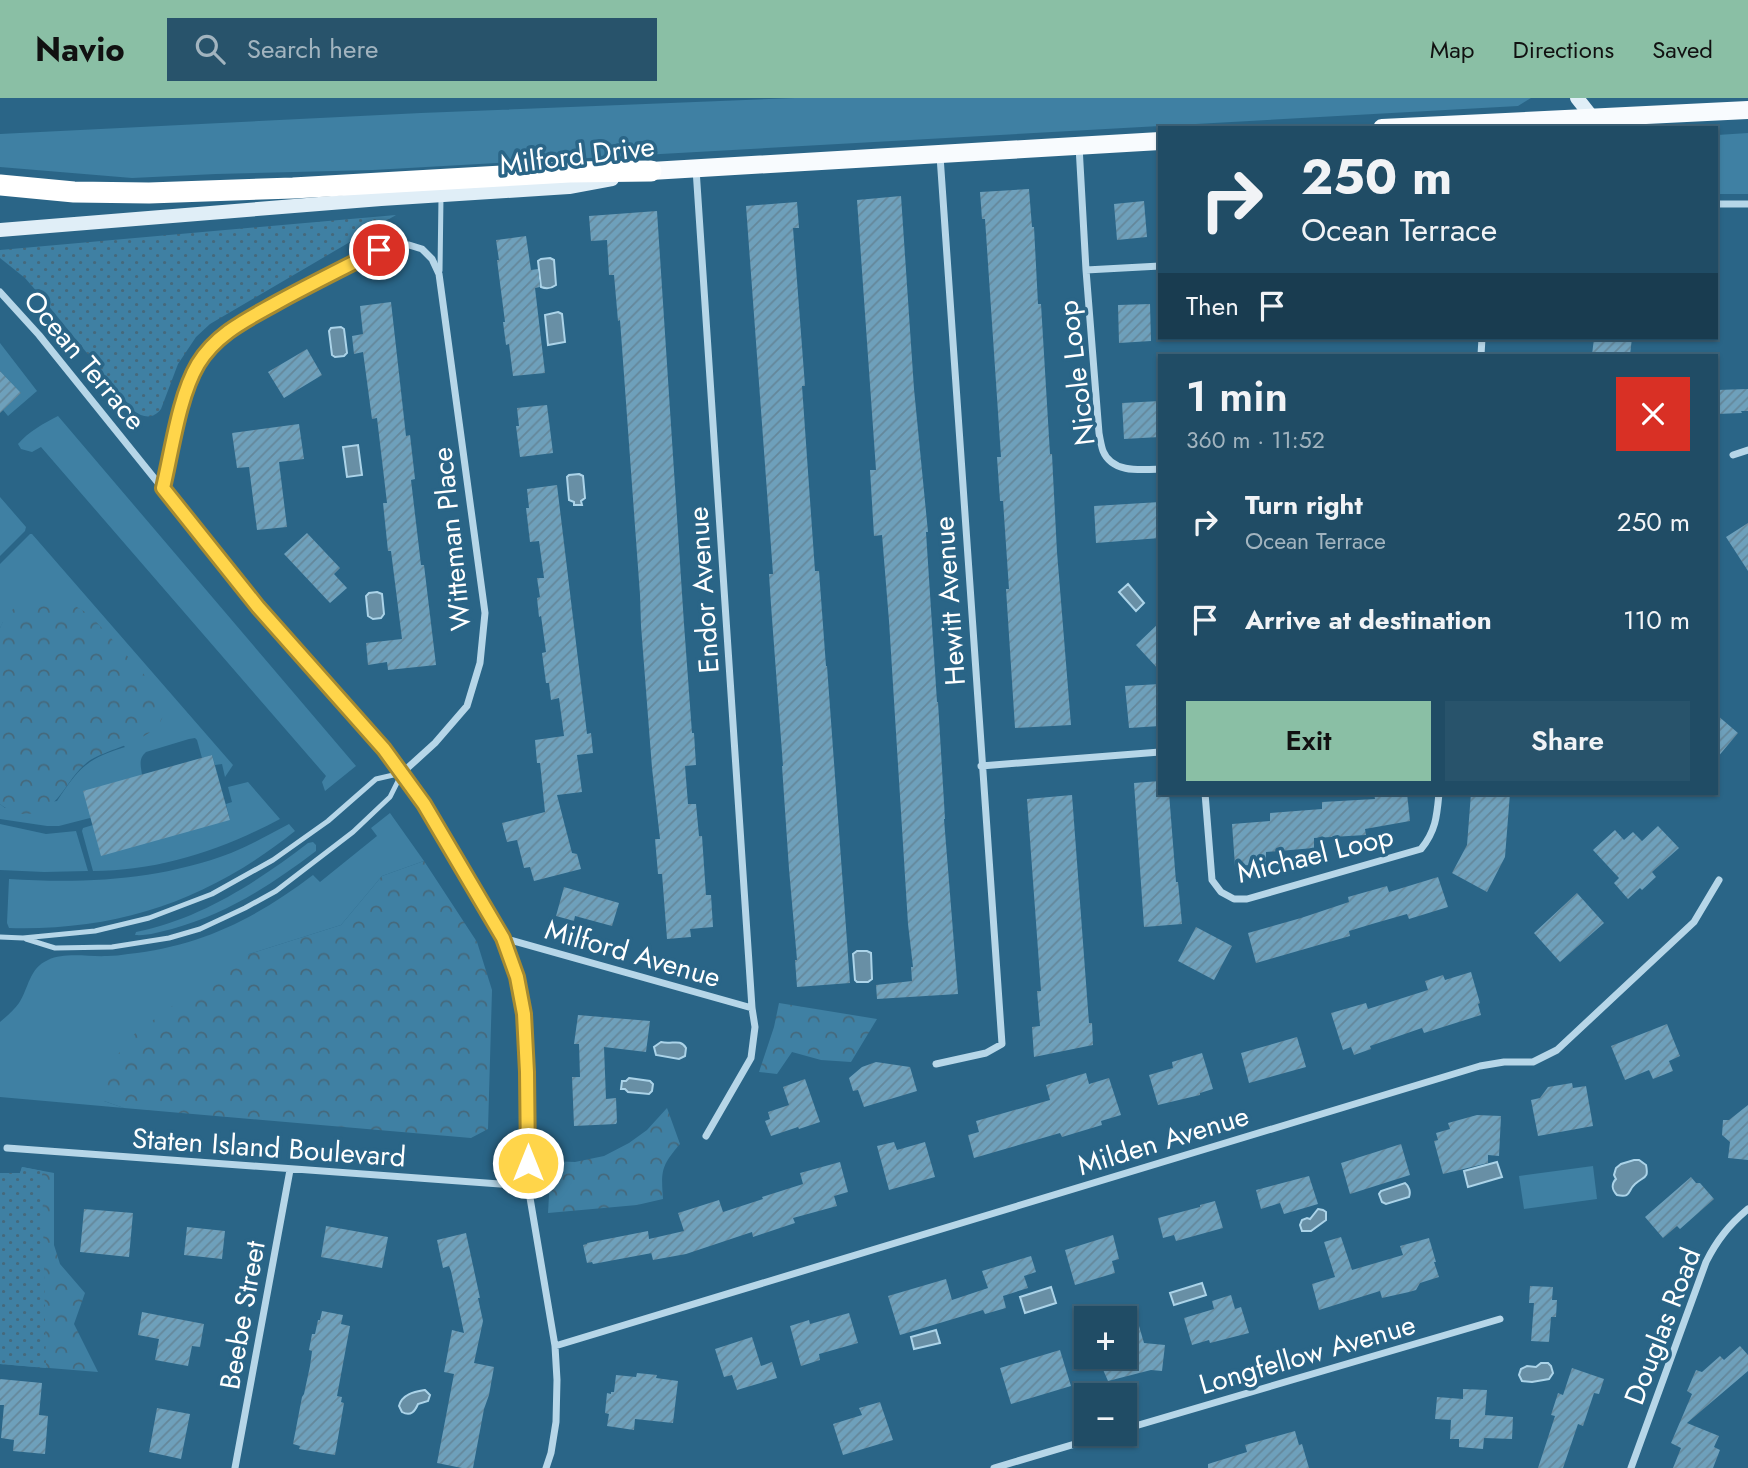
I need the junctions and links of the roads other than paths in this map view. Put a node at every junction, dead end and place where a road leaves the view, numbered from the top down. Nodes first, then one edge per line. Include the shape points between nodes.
1 (1577, 98) edge
2 (1748, 110) edge
3 (1591, 122) edge
4 (1452, 126) edge
5 (1158, 141) edge
6 (1079, 146) junction
7 (940, 155) junction
8 (696, 169) junction
9 (651, 171) junction
10 (0, 185) edge
11 (440, 195) junction
12 (1748, 204) edge
13 (1718, 205) edge
14 (0, 230) edge
15 (1158, 265) edge
16 (1086, 270) junction
17 (439, 274) junction
18 (0, 292) edge
19 (1748, 450) edge
20 (1733, 455) dead end
21 (1158, 469) edge
22 (163, 488) junction
23 (1158, 752) edge
24 (981, 766) junction
25 (402, 773) junction
26 (1205, 795) edge
27 (1439, 795) edge
28 (1719, 880) dead end
29 (0, 937) edge
30 (23, 938) junction
31 (503, 938) junction
32 (752, 1008) junction
33 (936, 1064) dead end
34 (706, 1136) dead end
35 (7, 1149) dead end
36 (290, 1170) junction
37 (528, 1186) junction
38 (1748, 1209) edge
39 (1500, 1319) dead end
40 (555, 1346) junction
41 (1137, 1425) edge
42 (1074, 1444) edge
43 (236, 1468) edge
44 (545, 1468) edge
45 (994, 1468) edge
46 (1631, 1468) edge

1 - 3 street
2 - 3 main road
3 - 4 main road
5 - 6 main road, Milford Drive
6 - 7 main road, Milford Drive
6 - 16 street, Nicole Loop
7 - 8 main road, Milford Drive
7 - 24 street, Hewitt Avenue
8 - 9 main road, Milford Drive
8 - 32 street, Endor Avenue
9 - 10 highway via 149,193
9 - 11 street, Milford Drive via 569,187
11 - 14 street, Milford Drive
11 - 17 lane
12 - 13 street
15 - 16 street, Nicole Loop
16 - 21 street, Nicole Loop via 1103,451 1110,462 1124,469
17 - 22 street, Ocean Terrace via 422,249 386,247 232,328 213,344 192,375
17 - 25 street, Witteman Place via 485,613 480,663 467,706
18 - 22 street, Ocean Terrace
19 - 20 street
22 - 25 street, Ocean Terrace via 258,607
23 - 24 street
24 - 33 street, Hewitt Avenue via 1002,1044 986,1053
25 - 30 lane via 376,779 273,860 212,894 95,932
25 - 30 lane via 390,797 276,891 200,929 112,947 55,948
25 - 31 street, Ocean Terrace
26 - 27 street, Michael Loop via 1212,880 1221,892 1247,899 1421,849 1436,820
28 - 40 street, Milden Avenue via 1694,922 1557,1050 1533,1062 1480,1066
29 - 30 lane
31 - 32 street, Milford Avenue
31 - 37 street, Ocean Terrace via 524,1014
32 - 34 street via 751,1058
35 - 36 street, Staten Island Boulevard
36 - 37 street, Staten Island Boulevard
36 - 43 street, Beebe Street
37 - 40 street, Ocean Terrace
38 - 46 street, Douglas Road via 1717,1241 1706,1262
39 - 41 street, Longfellow Avenue
40 - 44 street, Ocean Terrace via 556,1422
42 - 45 street

